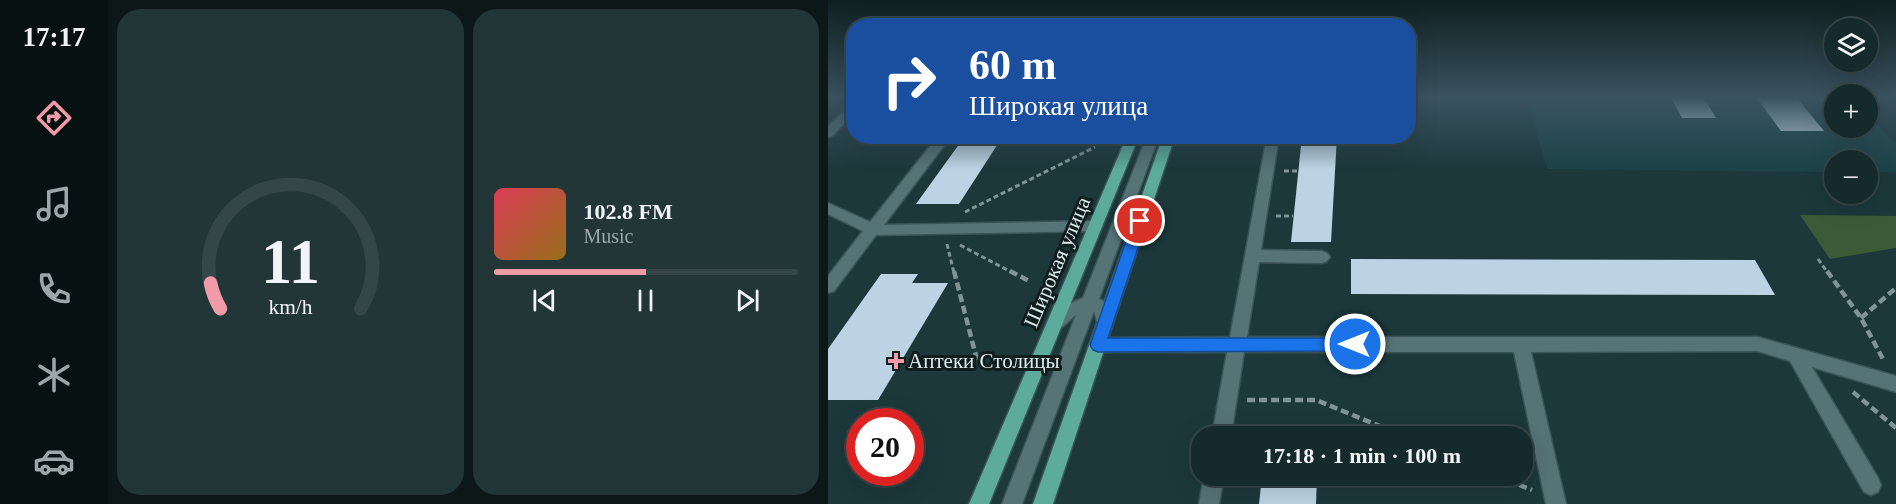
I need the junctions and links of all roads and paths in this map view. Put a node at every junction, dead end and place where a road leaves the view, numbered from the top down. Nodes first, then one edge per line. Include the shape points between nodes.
1 (839, 122) edge
2 (828, 133) edge
3 (939, 144) edge
4 (1130, 144) edge
5 (1150, 144) edge
6 (1166, 144) edge
7 (1272, 144) edge
8 (1095, 147) dead end
9 (828, 208) edge
10 (1096, 226) junction
11 (873, 230) junction
12 (930, 230) junction
13 (1252, 256) junction
14 (1322, 256) dead end
15 (1818, 259) dead end
16 (1031, 282) dead end
17 (828, 287) edge
18 (1896, 288) edge
19 (1089, 304) junction
20 (1861, 318) junction
21 (1055, 324) junction
22 (1106, 324) junction
23 (1521, 344) junction
24 (1098, 345) junction
25 (1237, 345) junction
26 (1795, 354) junction
27 (977, 360) dead end
28 (1886, 364) dead end
29 (1896, 384) edge
30 (1227, 400) junction
31 (1223, 426) edge
32 (1380, 426) edge
33 (1871, 485) dead end
34 (1236, 486) edge
35 (1520, 486) edge
36 (1212, 488) edge
37 (1556, 502) edge
38 (980, 504) edge
39 (1012, 504) edge
40 (1043, 504) edge

1 - 2 street
3 - 11 street
4 - 10 main road, Широкая улица
5 - 19 street, Широкая улица
6 - 22 main road
7 - 13 street
8 - 12 path
9 - 11 street
10 - 12 street
10 - 21 main road, Широкая улица
11 - 12 street
11 - 17 street
13 - 14 street
13 - 25 street
15 - 20 path
16 - 27 path via 946,238
18 - 20 path
19 - 21 street via 1068,310
19 - 22 street via 1103,309
19 - 39 street, Широкая улица
20 - 28 path
21 - 38 main road, Широкая улица
22 - 24 main road
23 - 25 street
23 - 26 street via 1758,344
23 - 37 street
24 - 25 street
24 - 40 main road
25 - 30 street
26 - 29 street
26 - 33 street
30 - 31 street
30 - 32 path via 1316,400
34 - 36 path
35 - 37 path

